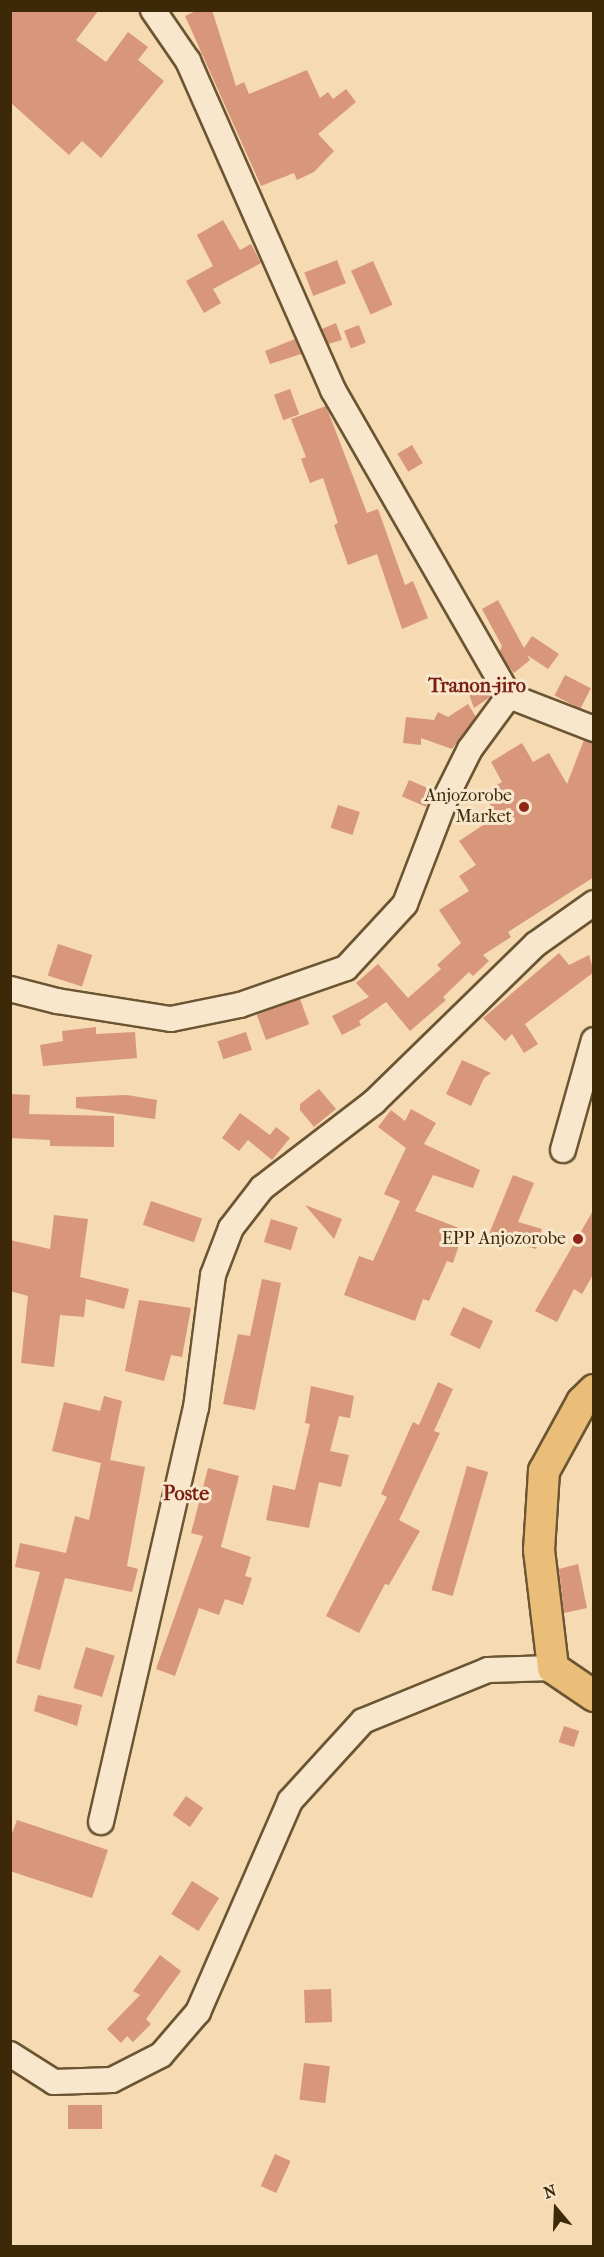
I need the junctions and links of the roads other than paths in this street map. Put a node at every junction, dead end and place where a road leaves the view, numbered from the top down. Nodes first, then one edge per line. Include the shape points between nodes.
1 (153, 10) edge
2 (509, 696) junction
3 (594, 729) edge
4 (594, 903) edge
5 (10, 989) edge
6 (594, 1040) edge
7 (563, 1150) dead end
8 (594, 1390) edge
9 (553, 1668) junction
10 (594, 1696) edge
11 (100, 1822) dead end
12 (10, 2054) edge

1 - 2 street via 188,61 333,390
2 - 3 street
2 - 5 street via 470,749 405,904 346,968 240,1005 171,1019 57,1001
4 - 11 street via 536,944 374,1102 262,1188 231,1228 213,1275 195,1408
6 - 7 street
8 - 9 main road via 582,1402 544,1472 539,1550
9 - 10 main road
9 - 12 street via 488,1670 363,1721 290,1801 198,2012 161,2055 112,2080 54,2082

